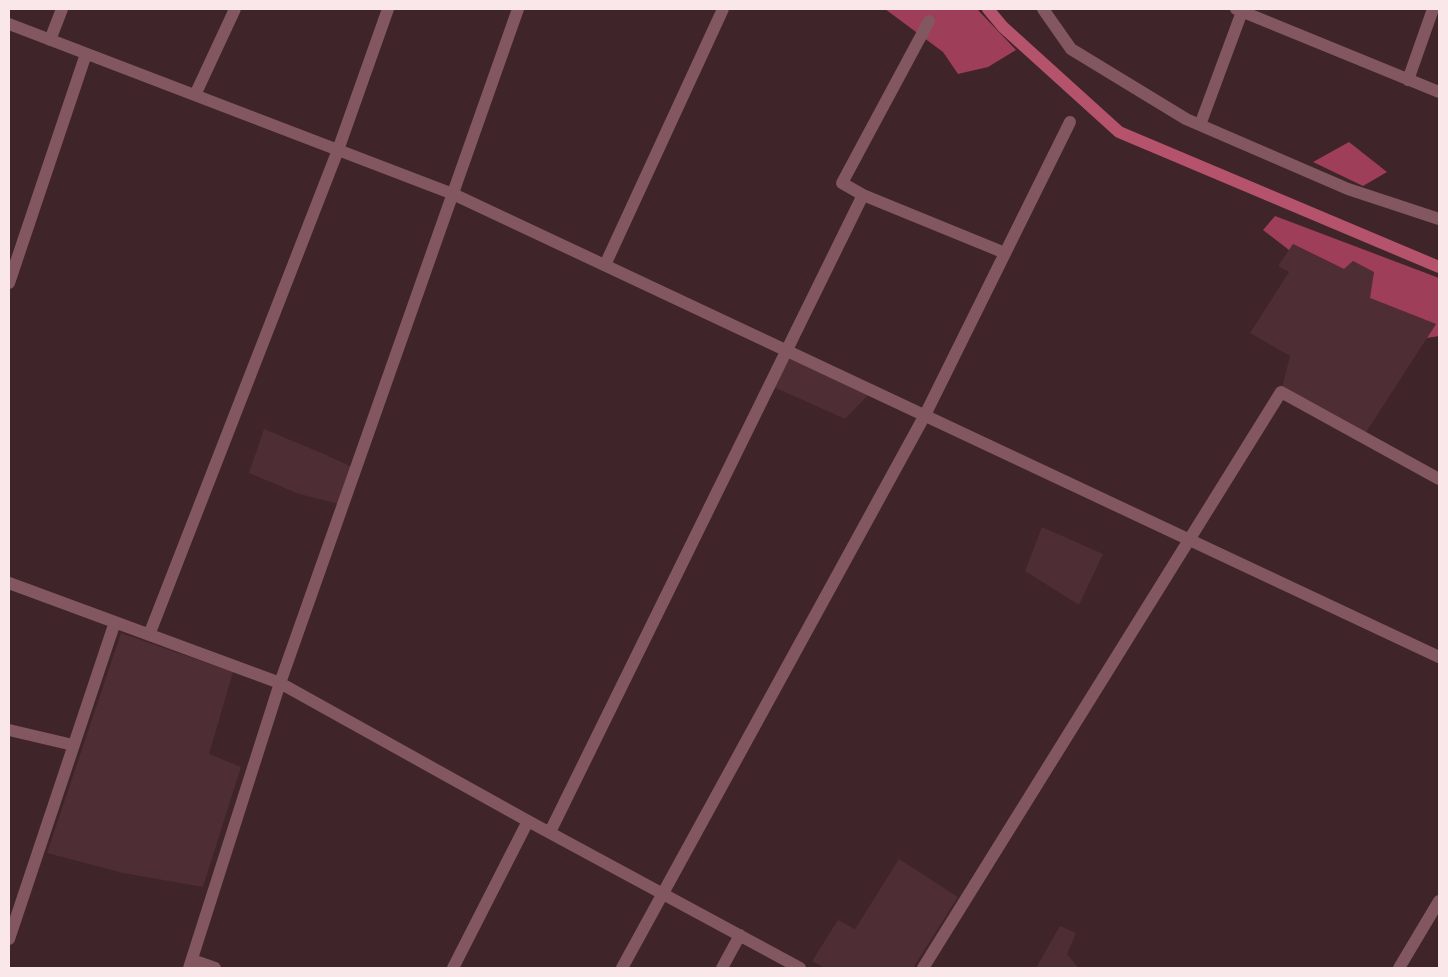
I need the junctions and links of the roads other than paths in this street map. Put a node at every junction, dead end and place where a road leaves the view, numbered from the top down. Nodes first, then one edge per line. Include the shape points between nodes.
1 (62, 9) edge
2 (235, 9) edge
3 (388, 9) edge
4 (518, 9) edge
5 (723, 9) edge
6 (1043, 9) edge
7 (1433, 9) edge
8 (1240, 10) edge
9 (929, 21) dead end
10 (9, 24) edge
11 (50, 40) junction
12 (86, 54) junction
13 (1408, 80) junction
14 (1439, 92) edge
15 (195, 95) junction
16 (1070, 122) dead end
17 (1200, 125) junction
18 (338, 150) junction
19 (453, 194) junction
20 (863, 195) junction
21 (1439, 219) edge
22 (1005, 253) junction
23 (605, 265) junction
24 (9, 283) edge
25 (786, 350) junction
26 (925, 416) junction
27 (1439, 479) edge
28 (1188, 539) junction
29 (9, 583) edge
30 (115, 622) junction
31 (149, 635) junction
32 (1439, 657) edge
33 (280, 683) junction
34 (9, 730) edge
35 (74, 745) junction
36 (528, 821) junction
37 (550, 832) junction
38 (662, 894) junction
39 (1438, 907) edge
40 (10, 934) edge
41 (740, 935) junction
42 (190, 964) edge
43 (215, 968) edge
44 (453, 968) edge
45 (622, 968) edge
46 (722, 968) edge
47 (800, 968) edge
48 (923, 968) edge
49 (1399, 968) edge

1 - 11 street
2 - 15 street
3 - 18 street
4 - 19 street
5 - 23 street
6 - 17 street via 1071,49
7 - 13 street
8 - 13 street
8 - 17 street
9 - 20 street via 842,183
10 - 11 street
11 - 12 street
12 - 15 street
12 - 24 street
13 - 14 street
15 - 18 street
16 - 22 street
17 - 21 street via 1348,190
18 - 19 street
18 - 31 street
19 - 23 street
19 - 33 street
20 - 22 street
20 - 25 street
22 - 26 street
23 - 25 street
25 - 26 street
25 - 37 street
26 - 28 street
26 - 38 street
27 - 28 street via 1281,392
28 - 32 street
28 - 48 street
29 - 30 street
30 - 31 street
30 - 35 street
31 - 33 street
33 - 36 street
33 - 42 street
34 - 35 street
35 - 40 street
36 - 37 street
36 - 44 street
37 - 38 street
38 - 41 street
38 - 45 street
39 - 49 street
41 - 46 street
41 - 47 street
42 - 43 street

